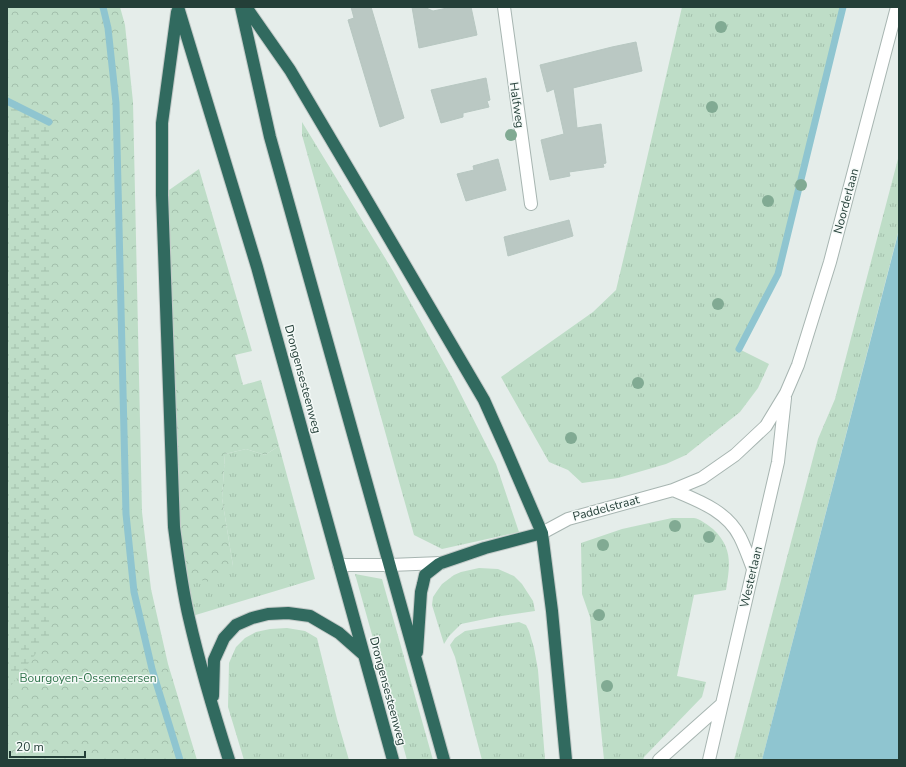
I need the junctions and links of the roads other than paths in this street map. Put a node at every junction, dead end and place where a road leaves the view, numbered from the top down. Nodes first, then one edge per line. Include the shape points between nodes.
1 (178, 7) edge
2 (242, 7) edge
3 (246, 7) edge
4 (504, 7) edge
5 (897, 7) edge
6 (531, 204) dead end
7 (786, 393) junction
8 (673, 490) junction
9 (542, 533) junction
10 (441, 563) junction
11 (340, 565) junction
12 (390, 565) junction
13 (752, 574) junction
14 (364, 655) junction
15 (417, 661) junction
16 (722, 704) junction
17 (213, 709) junction
18 (229, 760) edge
19 (393, 760) edge
20 (444, 760) edge
21 (566, 760) edge
22 (659, 760) edge
23 (709, 760) edge

1 - 11 highway, Drongensesteenweg via 257,267
1 - 17 highway via 162,123 162,195 174,527 189,617
2 - 12 highway via 270,137
3 - 9 highway via 290,70 484,400
4 - 6 street, Halfweg
5 - 7 street, Noorderlaan via 830,262 798,365
7 - 8 street, Paddelstraat via 766,426 735,455 702,478
7 - 13 street, Westerlaan via 778,462
8 - 9 street, Paddelstraat via 568,519
8 - 13 street via 711,507 728,520 740,536
9 - 10 highway
9 - 21 highway
10 - 12 street
10 - 15 highway via 425,575 421,592
11 - 12 street
11 - 14 highway, Drongensesteenweg
12 - 15 highway
13 - 16 street, Westerlaan
14 - 17 highway via 339,633 310,616 288,613 252,618 236,625 224,638 214,660
14 - 19 highway, Drongensesteenweg
15 - 20 highway
16 - 22 street
16 - 23 street, Westerlaan
17 - 18 highway

